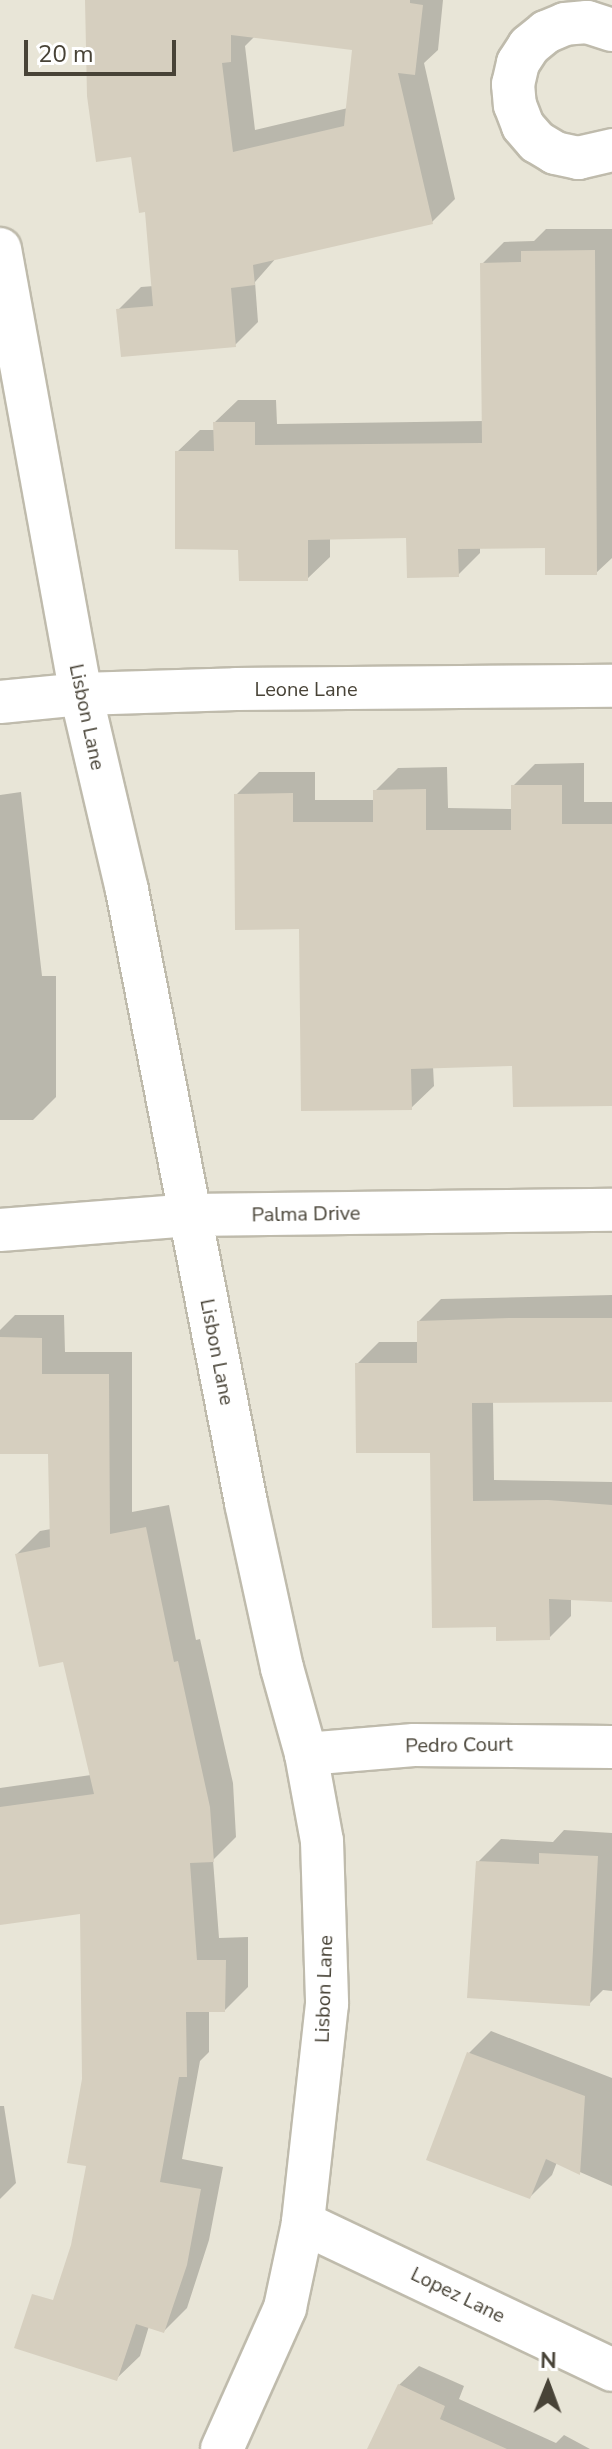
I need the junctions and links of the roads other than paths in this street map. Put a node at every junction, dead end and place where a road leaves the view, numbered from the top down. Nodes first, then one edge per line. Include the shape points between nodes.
1 (610, 23) edge
2 (612, 150) edge
3 (0, 249) edge
4 (612, 686) edge
5 (81, 694) junction
6 (0, 702) edge
7 (612, 1210) edge
8 (189, 1215) junction
9 (0, 1230) edge
10 (612, 1747) edge
11 (306, 1754) junction
12 (303, 2223) junction
13 (612, 2370) edge
14 (222, 2449) edge

1 - 2 street via 565,24 546,32 518,63 513,84 523,126 537,142 578,158
3 - 5 street, Lisbon Lane
4 - 5 street, Leone Lane
5 - 6 street, Leone Lane
5 - 8 street, Lisbon Lane via 127,890
7 - 8 street, Palma Drive
8 - 9 street, Palma Drive
8 - 11 street, Lisbon Lane via 282,1668
10 - 11 street, Pedro Court via 414,1745
11 - 12 street, Lisbon Lane via 322,1841 327,2004
12 - 13 street, Lopez Lane
12 - 14 street, Lisbon Lane via 285,2308

